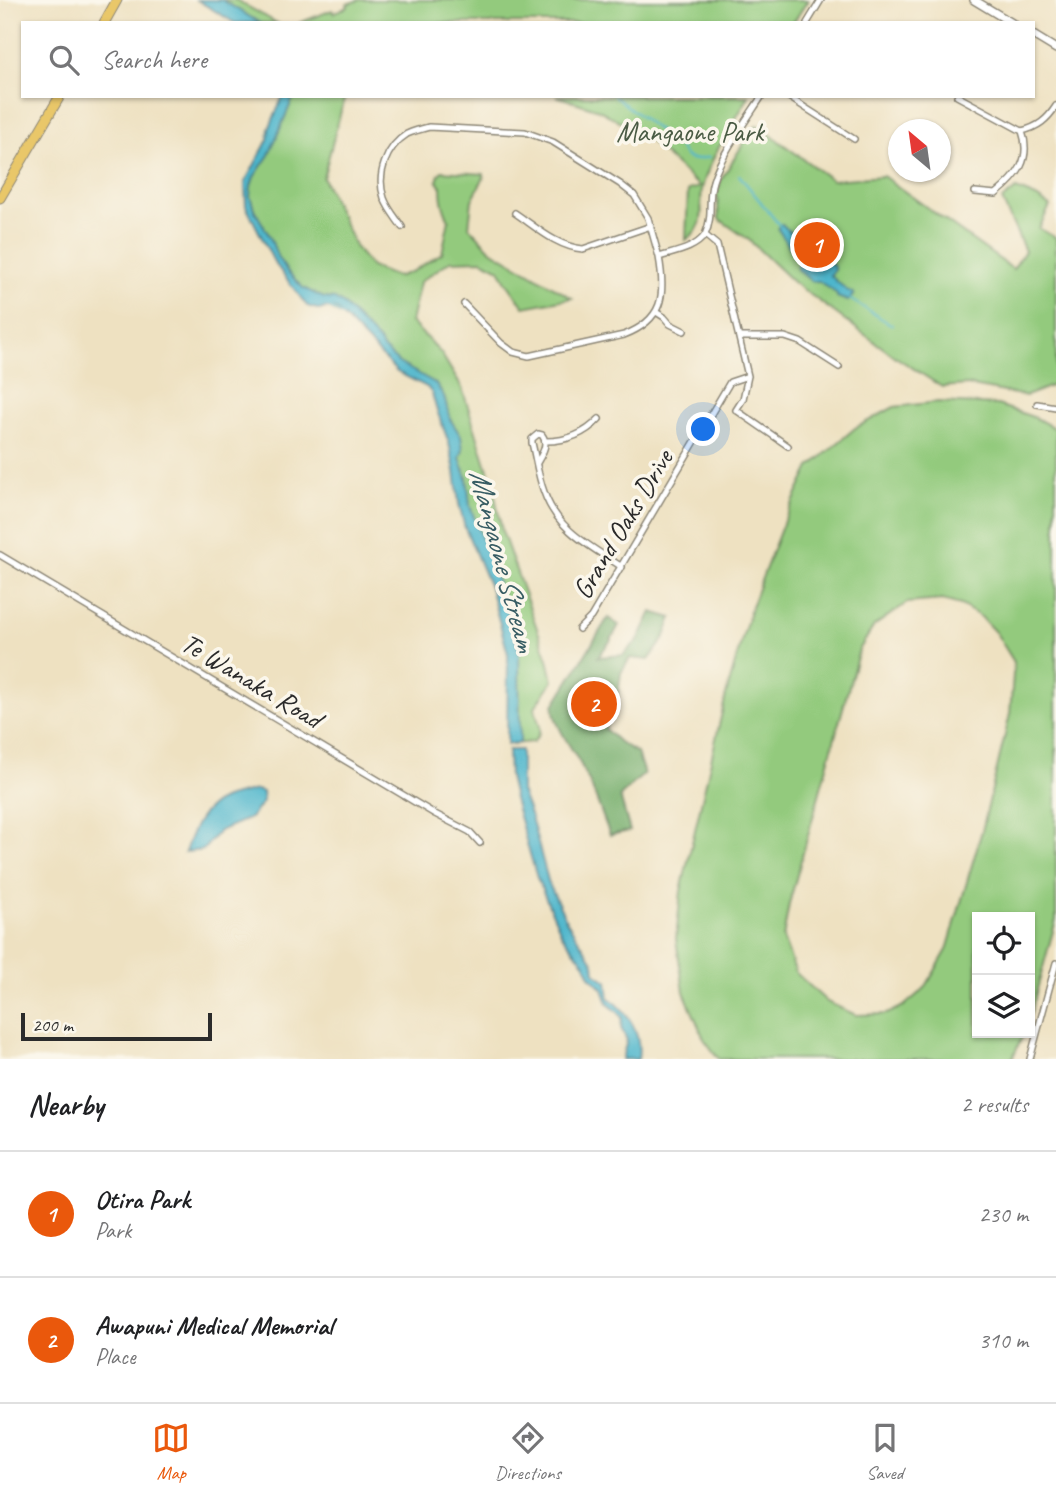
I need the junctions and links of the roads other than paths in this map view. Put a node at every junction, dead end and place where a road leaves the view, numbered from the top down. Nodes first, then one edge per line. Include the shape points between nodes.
1 (117, 0) edge
2 (821, 0) edge
3 (974, 0) edge
4 (105, 21) edge
5 (808, 21) edge
6 (1009, 21) edge
7 (1035, 36) edge
8 (1056, 49) edge
9 (59, 98) edge
10 (761, 98) edge
11 (790, 98) edge
12 (961, 98) edge
13 (1056, 106) edge
14 (1022, 131) junction
15 (854, 139) dead end
16 (975, 192) dead end
17 (0, 198) edge
18 (515, 213) dead end
19 (651, 226) junction
20 (402, 227) dead end
21 (705, 235) junction
22 (659, 257) junction
23 (464, 304) dead end
24 (656, 312) junction
25 (684, 331) dead end
26 (740, 337) junction
27 (839, 367) dead end
28 (748, 376) junction
29 (1037, 404) dead end
30 (1056, 407) edge
31 (598, 419) dead end
32 (546, 441) junction
33 (788, 446) dead end
34 (537, 463) junction
35 (0, 555) edge
36 (622, 567) junction
37 (579, 629) dead end
38 (480, 843) dead end
39 (1056, 963) edge
40 (1030, 1059) edge

1 - 4 main road
2 - 5 street
3 - 6 street
7 - 8 street
9 - 17 main road
10 - 21 street via 715,175
11 - 15 street
12 - 14 street
13 - 14 street via 1042,124
14 - 16 street via 1025,156 1011,182 996,194
18 - 19 street via 561,244 583,249
19 - 20 street via 628,190 553,142 525,132 429,127 408,134 385,161 384,200
19 - 22 street
21 - 22 street via 690,247
21 - 26 street via 717,245
22 - 24 street via 663,295
23 - 24 street via 501,343 529,356 624,335
24 - 25 street
26 - 27 street via 785,337
26 - 28 street
28 - 33 street via 736,411
28 - 36 street, Grand Oaks Drive via 730,382
29 - 30 street
31 - 32 street via 573,437
32 - 34 street
32 - 34 street via 538,434 532,439
34 - 36 street via 543,491 562,524
35 - 38 street, Te Wanaka Road via 470,832
36 - 37 street, Grand Oaks Drive
39 - 40 street

